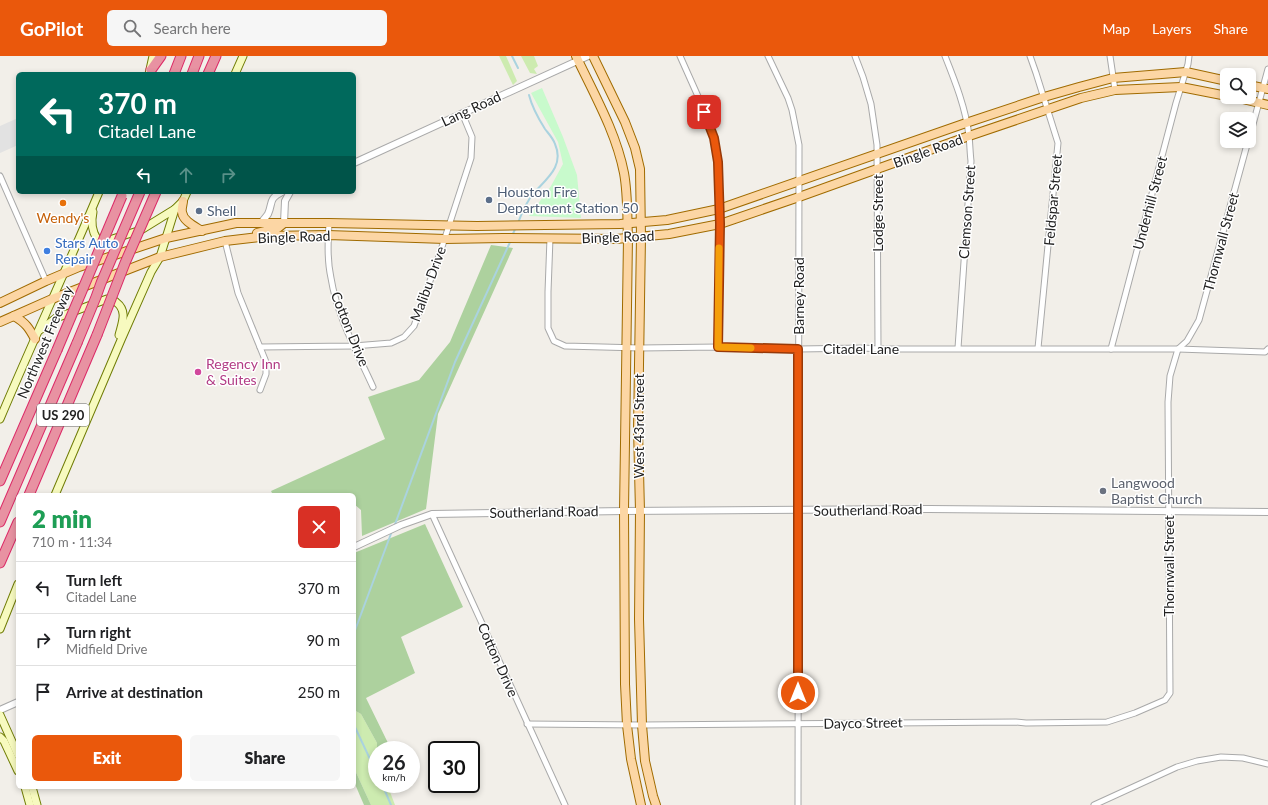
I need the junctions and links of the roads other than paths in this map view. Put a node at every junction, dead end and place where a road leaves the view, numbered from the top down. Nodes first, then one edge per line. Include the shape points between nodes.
1 (154, 56) edge
2 (161, 56) edge
3 (182, 56) edge
4 (199, 56) edge
5 (216, 56) edge
6 (243, 56) edge
7 (588, 56) edge
8 (593, 56) edge
9 (680, 56) edge
10 (768, 56) edge
11 (855, 56) edge
12 (945, 56) edge
13 (1030, 56) edge
14 (1110, 56) edge
15 (1189, 56) edge
16 (577, 58) edge
17 (1268, 69) edge
18 (150, 72) edge
19 (175, 72) edge
20 (193, 72) edge
21 (209, 72) edge
22 (236, 72) edge
23 (1186, 72) junction
24 (1113, 78) junction
25 (1220, 79) edge
26 (1181, 87) junction
27 (1256, 87) edge
28 (1266, 89) edge
29 (1116, 90) junction
30 (1220, 95) edge
31 (1044, 97) junction
32 (1256, 101) edge
33 (1259, 102) junction
34 (1268, 104) edge
35 (1048, 109) junction
36 (462, 113) junction
37 (1256, 113) edge
38 (625, 122) junction
39 (966, 122) junction
40 (610, 128) junction
41 (969, 136) junction
42 (1247, 148) edge
43 (878, 154) junction
44 (356, 162) edge
45 (878, 169) junction
46 (0, 176) edge
47 (800, 182) junction
48 (98, 194) edge
49 (123, 194) edge
50 (139, 194) edge
51 (155, 194) edge
52 (186, 194) edge
53 (277, 194) edge
54 (289, 194) edge
55 (799, 197) junction
56 (183, 201) junction
57 (94, 204) junction
58 (175, 209) junction
59 (719, 209) junction
60 (261, 223) junction
61 (284, 223) junction
62 (329, 223) junction
63 (641, 223) junction
64 (628, 224) junction
65 (720, 224) junction
66 (449, 225) junction
67 (477, 226) junction
68 (202, 231) junction
69 (328, 235) junction
70 (641, 237) junction
71 (166, 238) junction
72 (477, 238) junction
73 (550, 238) junction
74 (628, 238) junction
75 (444, 239) junction
76 (228, 241) junction
77 (160, 257) junction
78 (65, 273) junction
79 (46, 280) junction
80 (52, 299) junction
81 (0, 303) edge
82 (14, 316) junction
83 (0, 322) edge
84 (40, 330) junction
85 (35, 340) junction
86 (260, 346) junction
87 (354, 346) junction
88 (718, 347) junction
89 (626, 348) junction
90 (640, 348) junction
91 (958, 348) junction
92 (1038, 348) junction
93 (798, 349) junction
94 (878, 349) junction
95 (1111, 349) junction
96 (1178, 349) junction
97 (1268, 349) edge
98 (115, 353) junction
99 (373, 387) dead end
100 (260, 390) dead end
101 (0, 419) edge
102 (625, 429) junction
103 (638, 429) junction
104 (0, 482) edge
105 (30, 493) edge
106 (56, 493) edge
107 (624, 511) junction
108 (640, 511) junction
109 (799, 511) junction
110 (1169, 511) junction
111 (1268, 512) edge
112 (432, 514) junction
113 (0, 522) edge
114 (16, 527) edge
115 (356, 546) edge
116 (0, 563) edge
117 (16, 589) edge
118 (639, 619) junction
119 (624, 621) junction
120 (0, 629) edge
121 (16, 703) edge
122 (1148, 707) joint
123 (0, 710) edge
124 (0, 714) edge
125 (527, 724) junction
126 (798, 724) junction
127 (627, 725) junction
128 (642, 725) junction
129 (0, 737) edge
130 (16, 750) edge
131 (1268, 764) edge
132 (16, 767) edge
133 (26, 789) edge
134 (33, 789) edge
135 (30, 805) edge
136 (37, 805) edge
137 (565, 805) edge
138 (641, 805) edge
139 (656, 805) edge
140 (798, 805) edge
141 (1094, 805) edge

1 - 18 main road
2 - 18 highway
3 - 19 highway
4 - 20 highway
5 - 21 highway
6 - 22 main road
7 - 16 street, Lang Road
8 - 38 main road, West 43rd Street
9 - 59 street via 714,138 718,162
10 - 47 street, Barney Road via 788,98 795,121 799,145
11 - 43 street, Lodge Street via 871,104
12 - 39 street, Clemson Street via 956,82
13 - 31 street, Feldspar Street
14 - 24 street
15 - 23 street, Underhill Street
16 - 36 street, Lang Road
16 - 40 main road, West 43rd Street
17 - 28 street, Thornwall Street
23 - 24 main road, Bingle Road
23 - 25 main road, Bingle Road
23 - 26 street, Underhill Street
24 - 29 street
24 - 31 main road, Bingle Road
26 - 29 main road, Bingle Road
26 - 30 main road, Bingle Road
26 - 95 street, Underhill Street
27 - 28 main road
28 - 33 street, Thornwall Street
29 - 35 main road, Bingle Road
31 - 35 street, Feldspar Street
31 - 39 main road, Bingle Road
32 - 33 main road
33 - 34 main road
33 - 37 street, Thornwall Street
35 - 41 main road, Bingle Road
35 - 92 street, Feldspar Street via 1058,143
36 - 44 street, Lang Road
36 - 66 street, Malibu Drive via 472,137 471,158
38 - 40 main road
38 - 63 main road, West 43rd Street via 640,169
39 - 41 street, Clemson Street
39 - 43 main road, Bingle Road
40 - 64 main road, West 43rd Street via 623,171
41 - 45 main road, Bingle Road
41 - 91 street, Clemson Street via 971,161
42 - 96 street, Thornwall Street via 1199,320 1187,341
43 - 45 street, Lodge Street
43 - 47 main road, Bingle Road
45 - 55 main road, Bingle Road
45 - 94 street, Lodge Street
46 - 79 street
47 - 55 street, Barney Road
47 - 59 main road, Bingle Road
48 - 57 main road
49 - 104 highway, Northwest Freeway / US 290, bridge
50 - 113 highway, bridge
51 - 105 highway, US 290, bridge
52 - 56 main road
53 - 60 street
54 - 61 street via 285,201
55 - 65 main road, Bingle Road
55 - 93 street, Barney Road
56 - 58 main road
56 - 68 main road via 184,218
57 - 58 main road via 94,234 97,239 106,241 141,230
57 - 78 main road
58 - 71 main road
59 - 63 main road, Bingle Road
59 - 65 street
60 - 61 main road, Bingle Road
60 - 68 main road, Bingle Road via 236,224
61 - 62 main road, Bingle Road
61 - 76 main road via 278,228
62 - 66 main road, Bingle Road
62 - 69 street, Cotton Drive
63 - 64 main road, Bingle Road
63 - 70 main road, West 43rd Street
64 - 67 main road, Bingle Road
64 - 74 main road, West 43rd Street
65 - 70 main road, Bingle Road
65 - 88 street
66 - 67 main road, Bingle Road
66 - 75 street, Malibu Drive
67 - 72 main road
68 - 71 main road, Bingle Road
69 - 75 main road, Bingle Road
69 - 76 main road, Bingle Road via 268,236
69 - 87 street, Cotton Drive via 330,277
70 - 74 main road, Bingle Road
70 - 90 main road, West 43rd Street
71 - 77 main road
71 - 78 main road, Bingle Road
72 - 73 main road, Bingle Road
72 - 75 main road, Bingle Road
73 - 74 main road, Bingle Road
73 - 89 street, Citadel Lane via 548,328 554,341 565,346
74 - 89 main road, West 43rd Street
75 - 87 street, Malibu Drive via 414,326 404,337 391,343
76 - 77 main road, Bingle Road
76 - 86 street via 238,293
77 - 80 main road, Bingle Road
77 - 98 main road
78 - 79 main road, Bingle Road
78 - 80 main road
79 - 81 main road, Bingle Road
80 - 82 main road, Bingle Road
80 - 84 main road
82 - 83 main road, Bingle Road
82 - 85 main road via 28,326
84 - 85 main road
84 - 98 main road via 56,318 112,299 123,309 124,316
85 - 101 main road
86 - 87 street, Malibu Drive
86 - 100 street via 266,362 266,374
87 - 99 street, Cotton Drive
88 - 90 street, Citadel Lane
88 - 93 street, Citadel Lane
89 - 90 street, Citadel Lane
89 - 102 main road, West 43rd Street
90 - 103 main road, West 43rd Street
91 - 92 street, Citadel Lane
91 - 94 street, Citadel Lane
92 - 95 street, Citadel Lane
93 - 94 street, Citadel Lane
93 - 109 street, Barney Road
95 - 96 street, Citadel Lane
96 - 97 street, Citadel Lane via 1265,352
96 - 110 street, Thornwall Street via 1170,376 1168,397
98 - 106 main road
102 - 103 main road
102 - 107 main road, West 43rd Street
103 - 108 main road, West 43rd Street
107 - 108 street, Southerland Road
107 - 112 street, Southerland Road
107 - 119 main road, West 43rd Street
108 - 109 street, Southerland Road
108 - 118 main road, West 43rd Street
109 - 110 street, Southerland Road
109 - 126 street, Barney Road
110 - 111 street, Southerland Road
110 - 122 street, Thornwall Street via 1170,693 1165,700
112 - 115 street, Southerland Road
112 - 125 street, Cotton Drive
114 - 116 highway
117 - 120 main road
118 - 119 main road
118 - 128 main road, West 43rd Street
119 - 127 main road, West 43rd Street
121 - 123 street
122 - 126 street, Dayco Street via 1107,722
124 - 130 main road
125 - 127 street, Dayco Street
125 - 137 street, Cotton Drive
126 - 128 street, Dayco Street
126 - 140 street, Barney Road
127 - 128 street, Dayco Street
127 - 138 main road, West 43rd Street
128 - 139 main road, West 43rd Street via 646,761
129 - 132 main road
131 - 141 street via 1243,758 1221,757 1197,761 1177,767
133 - 135 main road
134 - 136 main road

